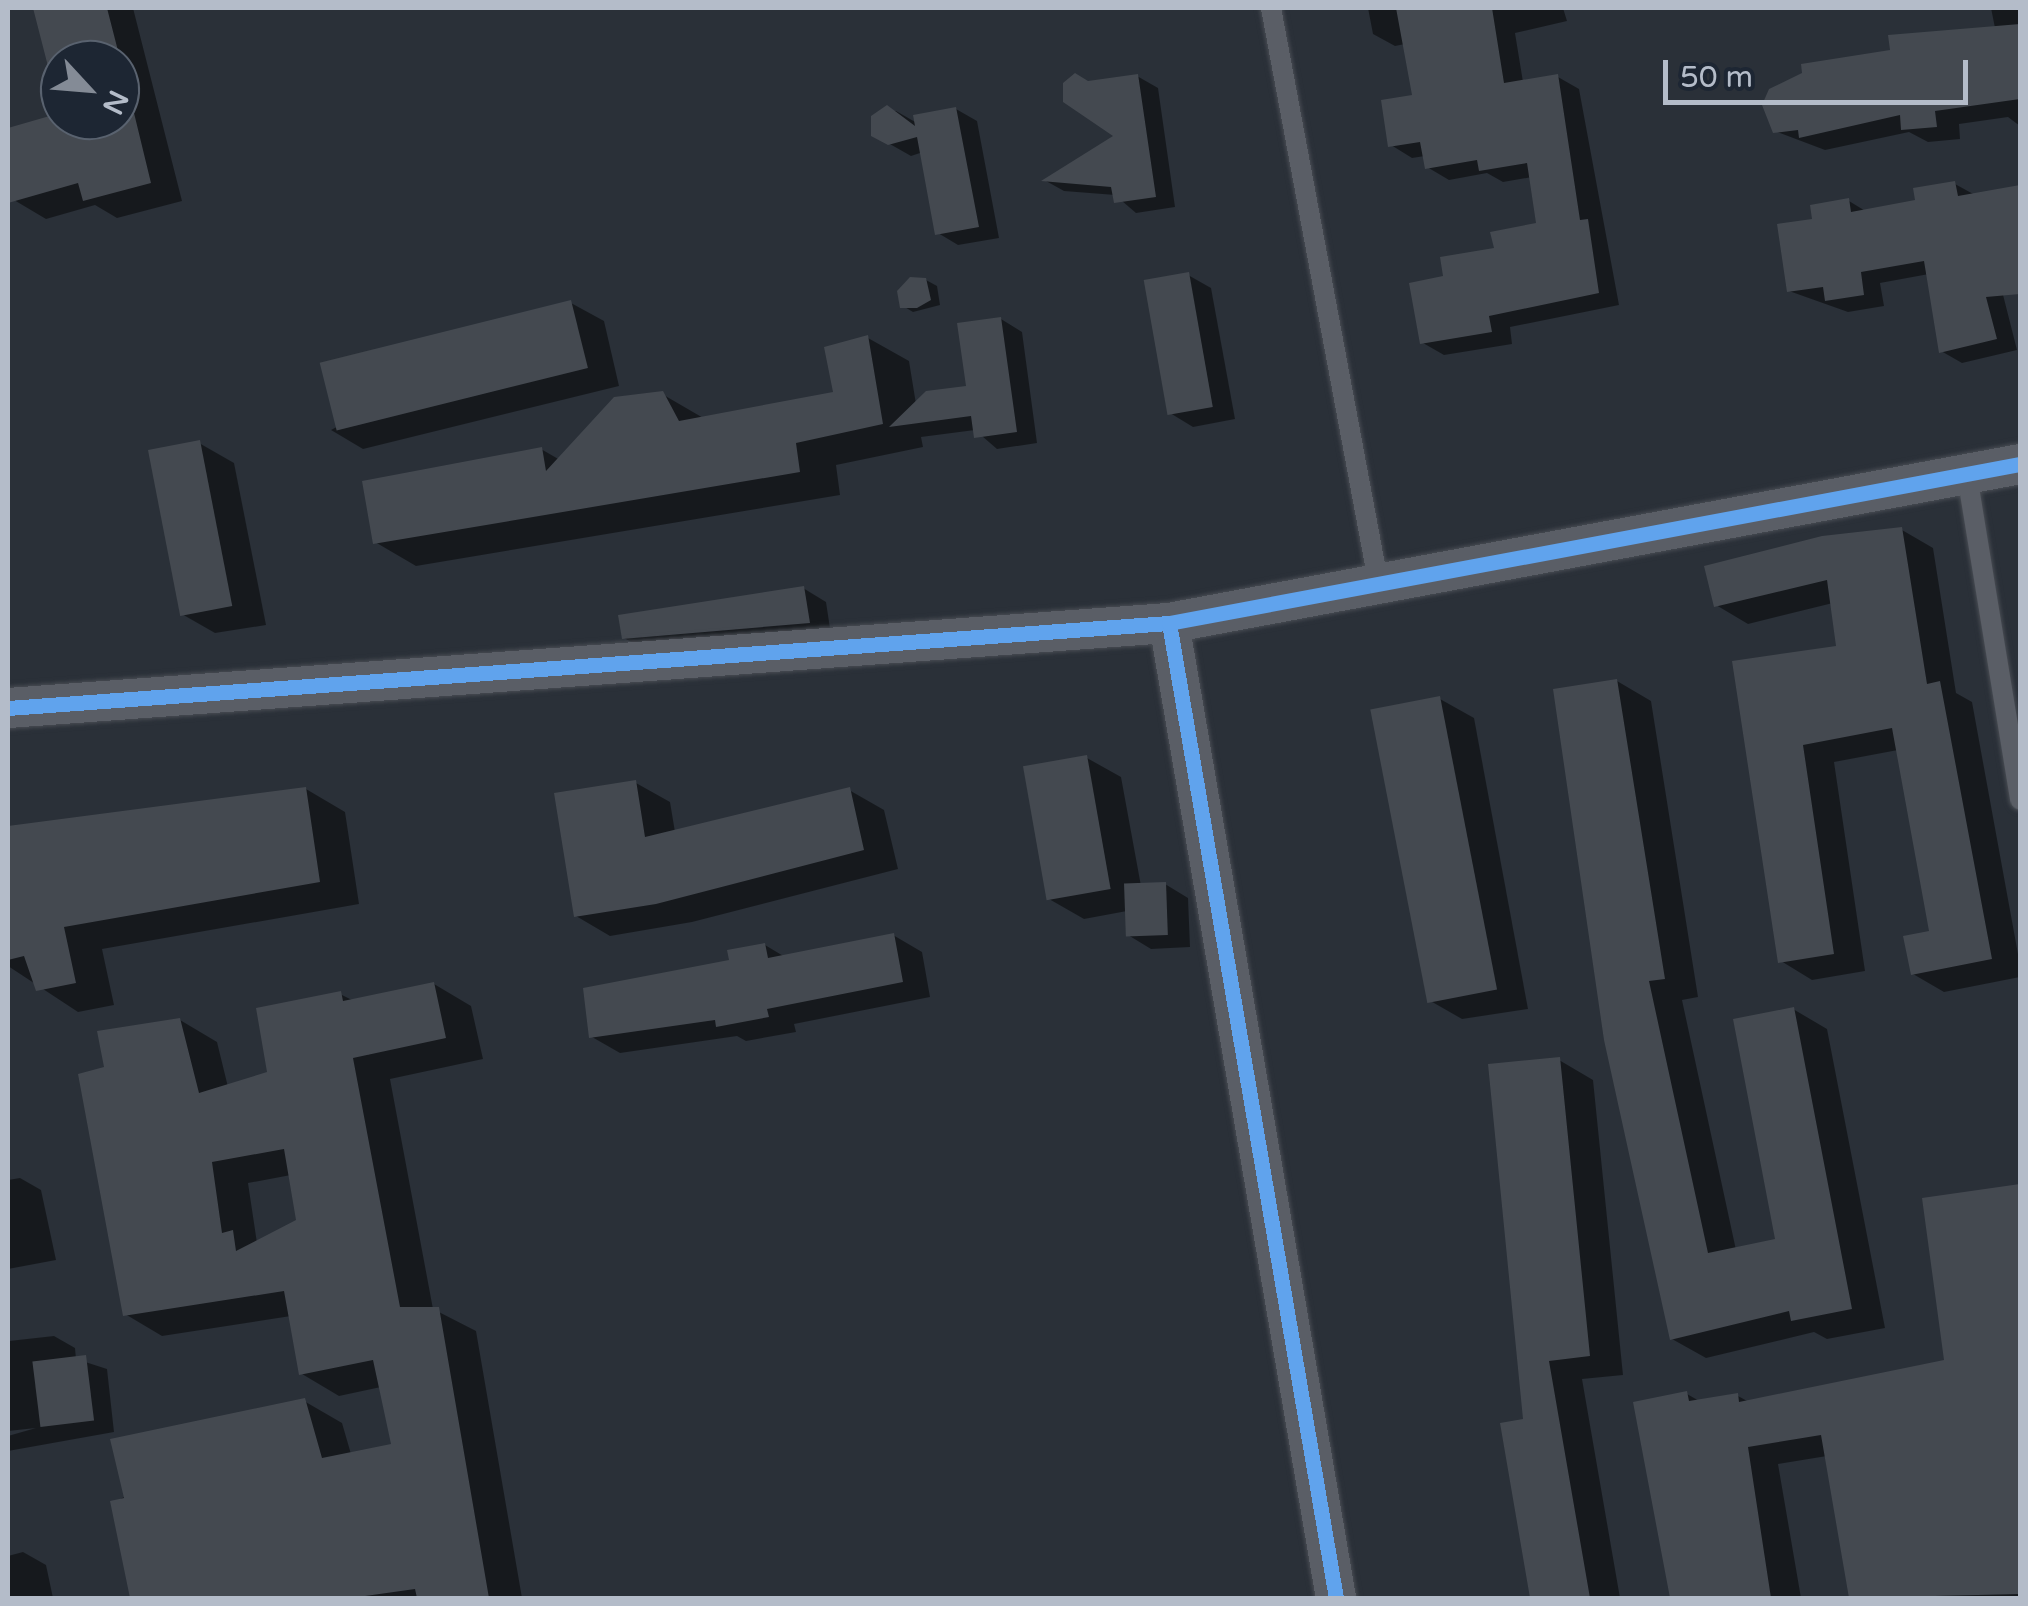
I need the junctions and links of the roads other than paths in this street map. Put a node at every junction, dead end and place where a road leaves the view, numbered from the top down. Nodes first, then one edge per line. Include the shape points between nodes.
1 (1272, 8) edge
2 (2020, 464) edge
3 (1966, 469) junction
4 (1378, 581) junction
5 (1169, 622) junction
6 (8, 708) edge
7 (2020, 800) edge
8 (1336, 1598) edge

1 - 4 lane
2 - 3 street
3 - 4 street
3 - 7 lane
4 - 5 street
5 - 6 street
5 - 8 street

